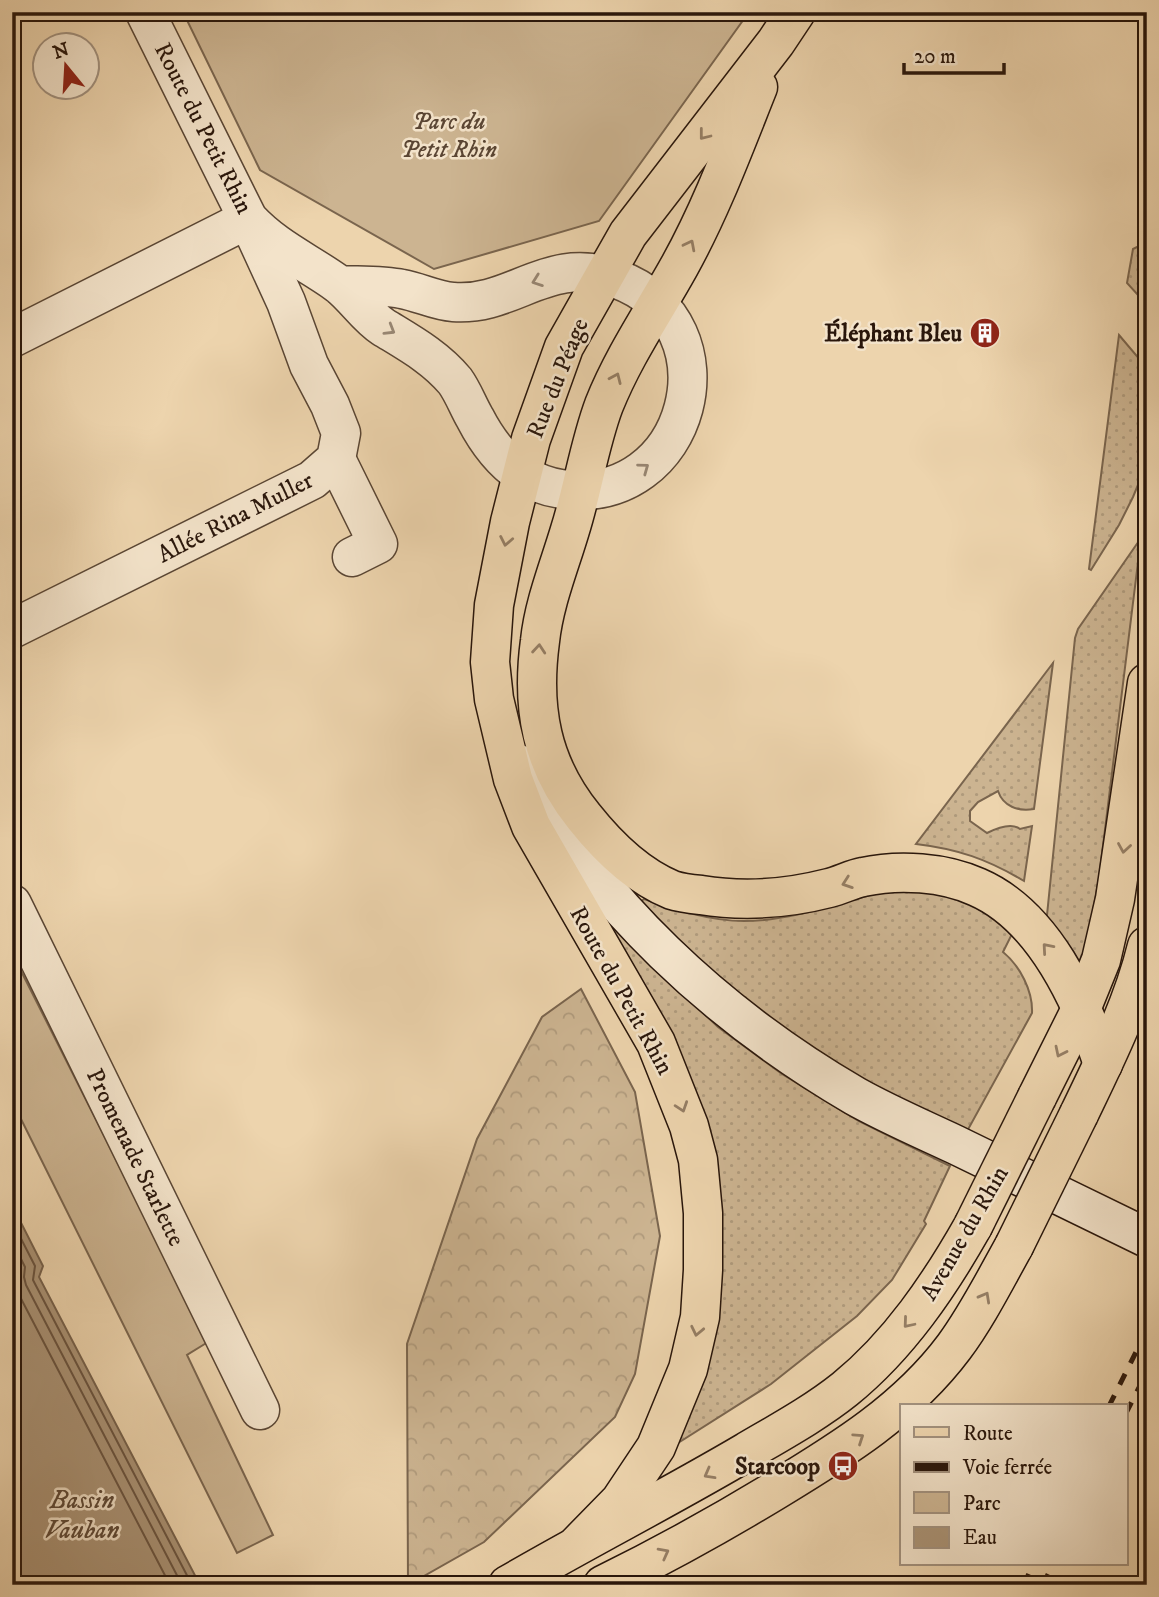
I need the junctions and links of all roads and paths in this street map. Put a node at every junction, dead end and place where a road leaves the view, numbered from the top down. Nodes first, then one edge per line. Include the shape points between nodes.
1 (145, 12) edge
2 (786, 27) edge
3 (248, 219) junction
4 (604, 275) junction
5 (339, 285) junction
6 (656, 304) junction
7 (12, 338) edge
8 (336, 458) junction
9 (522, 474) junction
10 (580, 490) junction
11 (352, 557) dead end
12 (12, 629) edge
13 (1147, 683) edge
14 (537, 717) joint
15 (499, 729) joint
16 (580, 858) junction
17 (12, 904) edge
18 (1147, 946) edge
19 (1082, 1007) junction
20 (1103, 1064) junction
21 (1147, 1238) edge
22 (901, 1404) edge
23 (900, 1405) edge
24 (260, 1410) dead end
25 (578, 1545) junction
26 (509, 1585) edge
27 (603, 1585) edge

1 - 3 street, Route du Petit Rhin
2 -> 4 main road, Rue du Péage via 628,233
6 -> 2 main road, Rue du Péage via 711,204
3 - 5 street, Route du Petit Rhin via 265,238
3 - 7 street
3 - 8 street, Allée Rina Muller via 341,433
4 -> 5 street, Route du Petit Rhin via 566,272 487,299 454,302 404,289
4 - 6 street, Route du Petit Rhin via 640,291
4 - 9 main road, Rue du Péage via 564,347
5 -> 9 street, Route du Petit Rhin via 381,326 425,354 456,382 491,447
10 -> 6 main road, Rue du Péage via 603,407
10 -> 6 street, Route du Petit Rhin via 635,475 653,461 680,424 686,402 686,357 678,335
8 - 11 street via 378,544
8 - 12 street, Allée Rina Muller via 313,480
9 - 10 street, Route du Petit Rhin via 560,489
9 -> 15 main road, Rue du Péage via 494,605 490,662
14 -> 10 main road, Rue du Péage via 540,639
13 -> 19 main road, Avenue du Rhin via 1115,899 1101,960
14 - 16 main road, Route du Petit Rhin via 550,763 578,809
15 - 16 main road, Route du Petit Rhin via 531,826
19 -> 16 main road, Route du Petit Rhin via 1055,957 1025,922 1002,901 951,878 912,873 864,877 832,888 755,900 674,891 639,872
16 - 21 street, Route du Petit Rhin via 670,958 790,1055 857,1097
16 -> 25 main road, Route du Petit Rhin via 595,937 656,1043 689,1126 698,1160 704,1270 700,1317 688,1369 656,1447 620,1501
17 - 24 street, Promenade Starlette
18 - 20 main road, Avenue du Rhin
19 - 20 main road, Route du Petit Rhin
19 -> 25 main road, Avenue du Rhin, bridge via 973,1226 933,1294 888,1347 846,1389 788,1428
22 -> 20 main road, Avenue du Rhin, bridge via 954,1347 978,1310
27 -> 23 main road, Avenue du Rhin, bridge via 831,1457
25 - 26 main road, Avenue du Rhin

